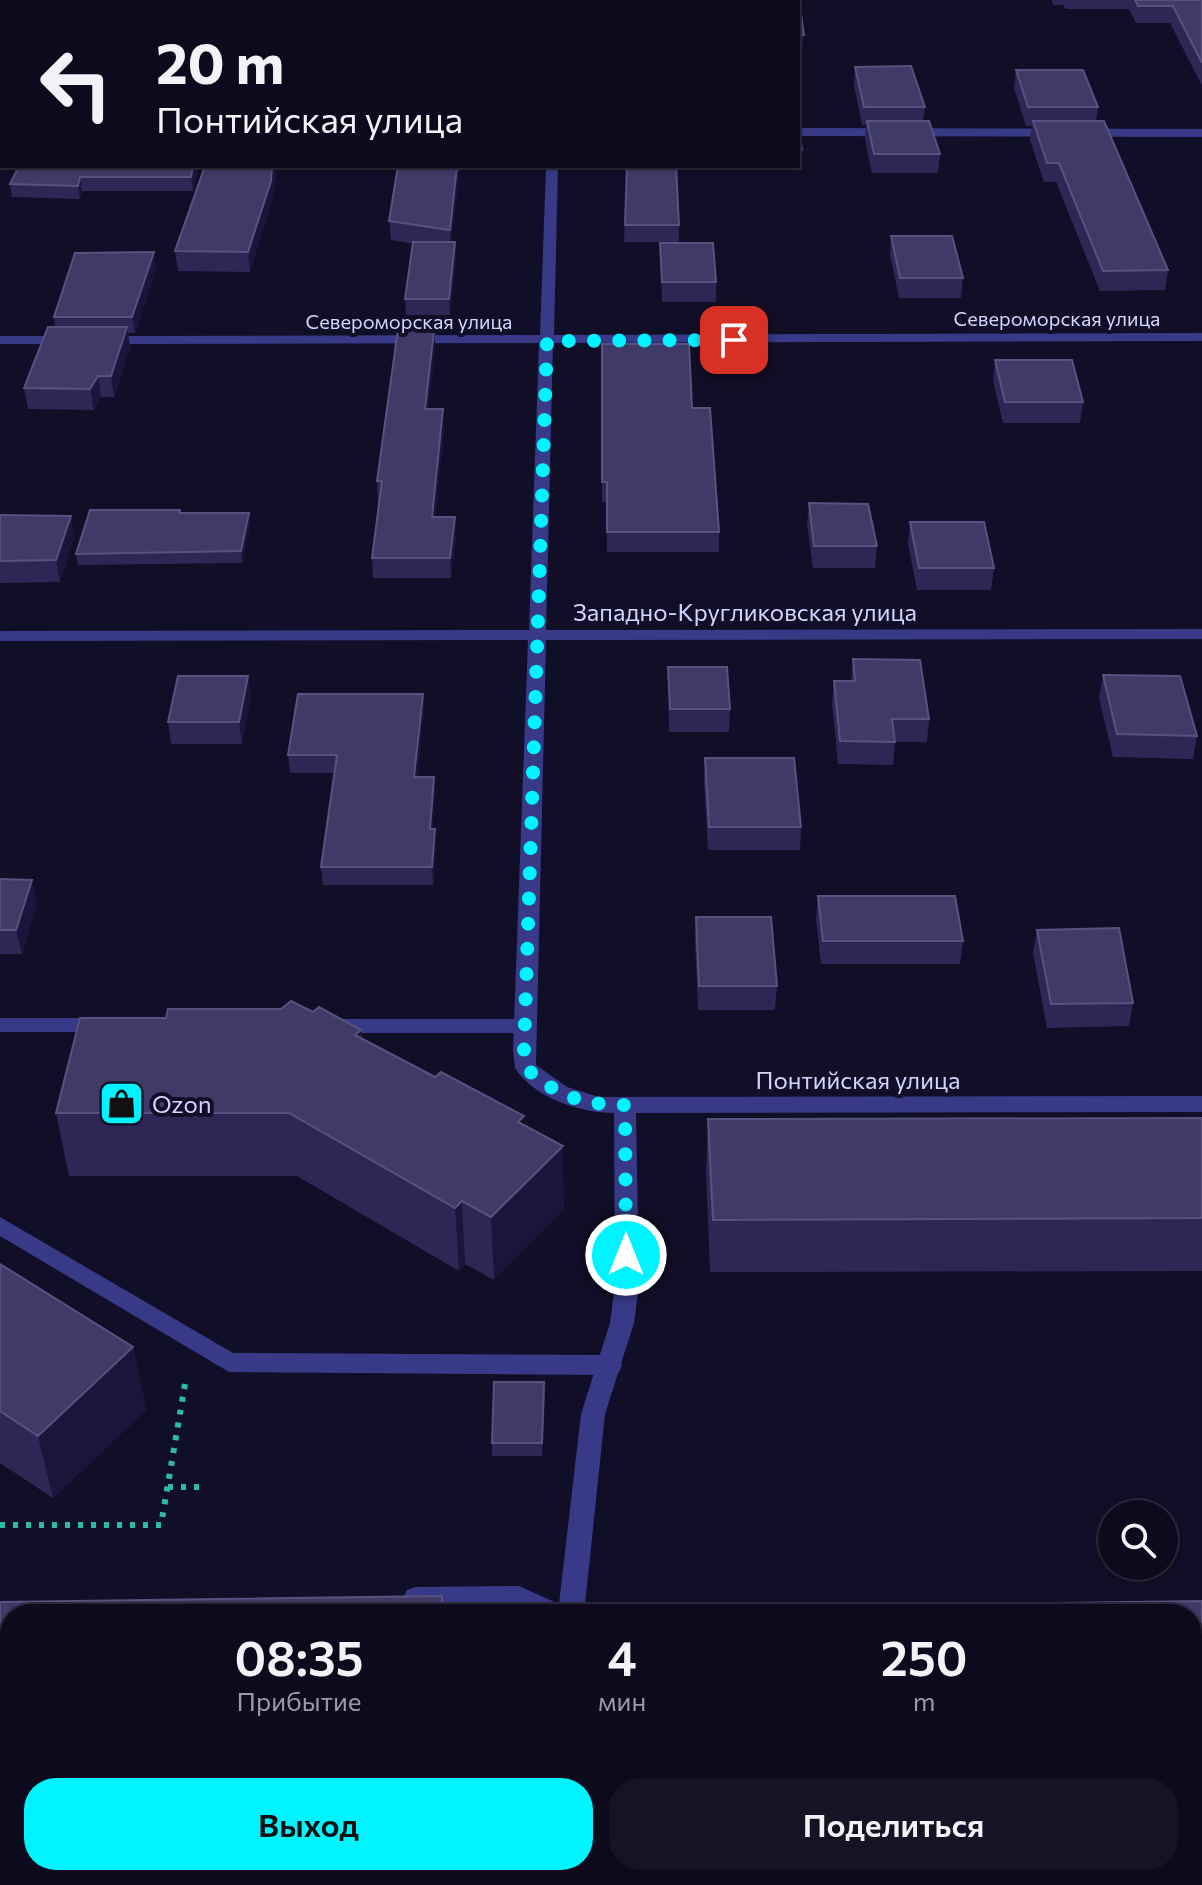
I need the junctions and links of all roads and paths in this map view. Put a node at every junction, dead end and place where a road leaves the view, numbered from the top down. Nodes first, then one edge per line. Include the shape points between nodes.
1 (800, 132) edge
2 (1202, 133) edge
3 (552, 168) edge
4 (1202, 337) edge
5 (0, 340) edge
6 (547, 341) junction
7 (1202, 634) edge
8 (537, 635) junction
9 (0, 636) edge
10 (0, 1025) edge
11 (127, 1025) edge
12 (302, 1025) edge
13 (525, 1026) junction
14 (1202, 1104) edge
15 (625, 1105) junction
16 (0, 1225) edge
17 (192, 1341) junction
18 (610, 1365) junction
19 (168, 1487) junction
20 (205, 1487) dead end
21 (0, 1525) edge
22 (391, 1599) edge
23 (533, 1604) edge
24 (572, 1604) edge

1 - 2 street
3 - 6 street
4 - 6 street, Североморская улица
5 - 6 street, Североморская улица
6 - 8 street
7 - 8 street, Западно-Кругликовская улица
8 - 9 street, Западно-Кругликовская улица
8 - 13 street
10 - 11 street
12 - 13 street
13 - 15 street, Понтийская улица via 526,1068 543,1083 579,1102
14 - 15 street, Понтийская улица
15 - 18 street via 627,1285
16 - 17 street
17 - 18 street via 229,1362 247,1365
17 - 19 path
18 - 24 street via 593,1414
19 - 20 path
19 - 21 path via 161,1525
22 - 23 street via 519,1597

